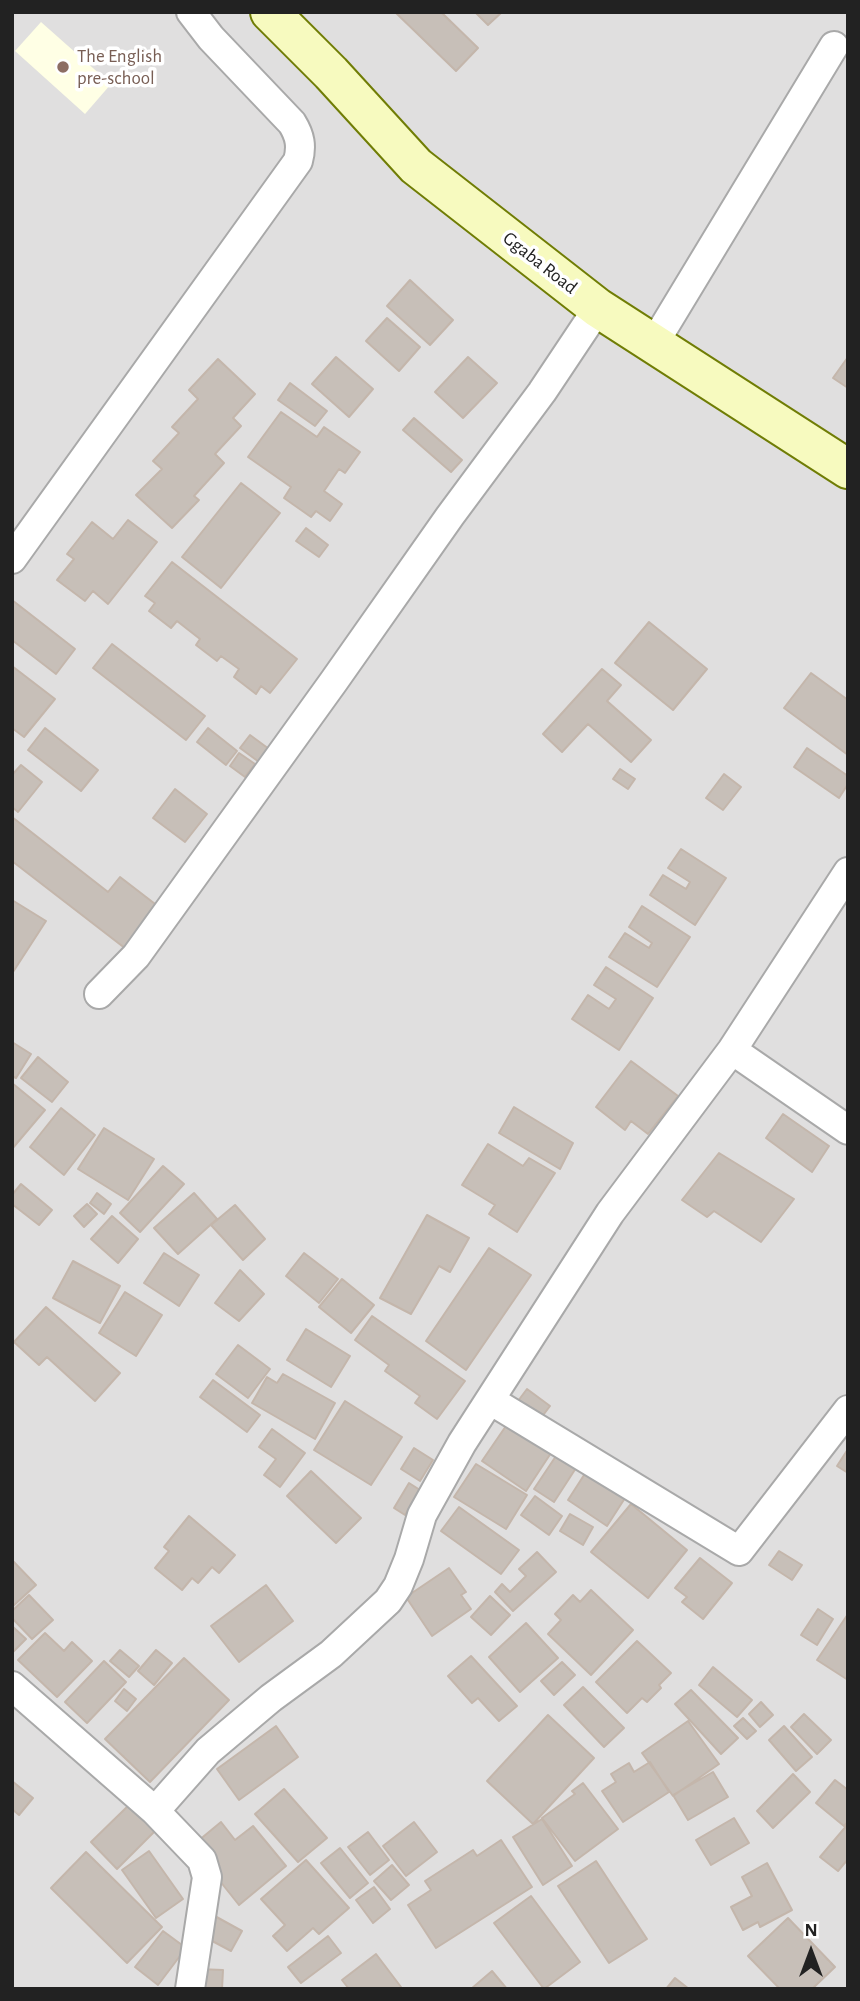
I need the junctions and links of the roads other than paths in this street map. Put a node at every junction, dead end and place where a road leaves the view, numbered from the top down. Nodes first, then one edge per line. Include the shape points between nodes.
1 (191, 12) edge
2 (270, 12) edge
3 (834, 46) dead end
4 (598, 308) junction
5 (653, 345) junction
6 (848, 469) edge
7 (12, 559) edge
8 (848, 872) edge
9 (99, 994) dead end
10 (732, 1050) junction
11 (848, 1130) edge
12 (490, 1400) junction
13 (848, 1410) edge
14 (12, 1686) edge
15 (155, 1811) junction
16 (190, 1989) edge

1 - 7 street via 292,123 299,134 298,161
2 - 4 main road, Ggaba Road via 416,166
3 - 5 street
4 - 5 main road, Ggaba Road
4 - 9 street via 136,956
5 - 6 main road, Ggaba Road
8 - 10 street
10 - 11 street
10 - 12 street via 610,1213
12 - 13 street via 739,1551
12 - 15 street via 422,1515 409,1559 388,1601 331,1654 208,1751
14 - 15 street
15 - 16 street via 202,1860 207,1877

